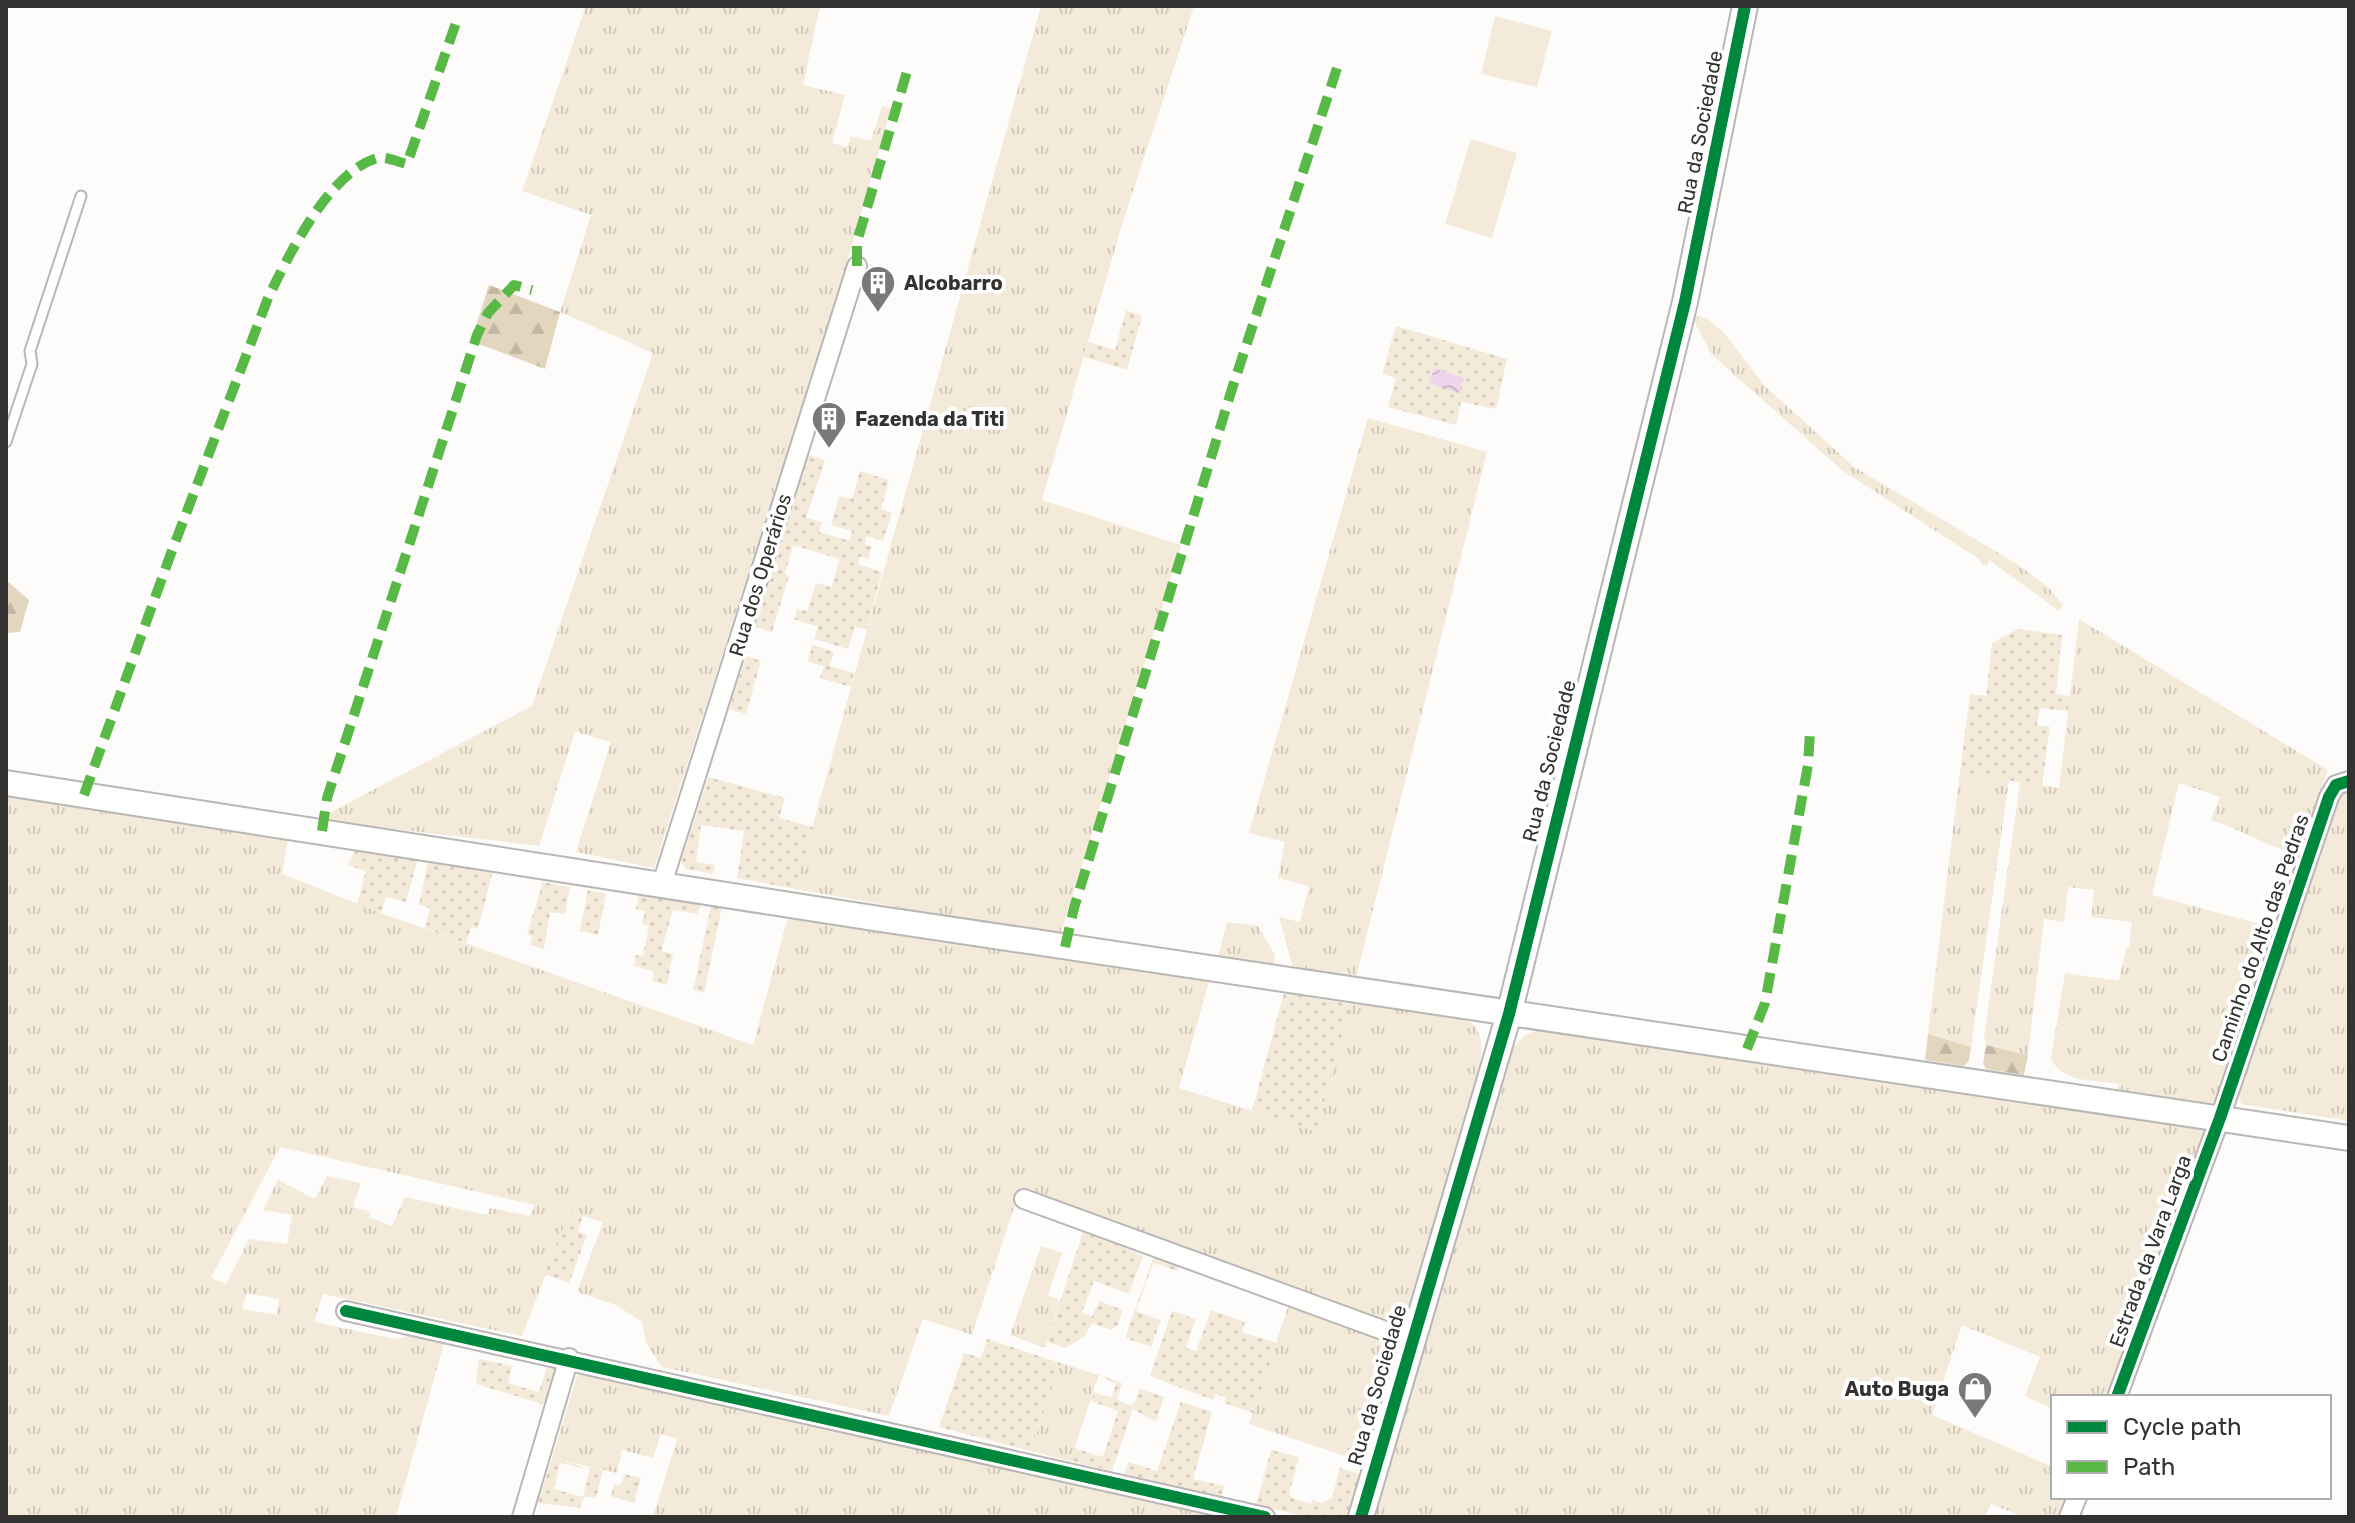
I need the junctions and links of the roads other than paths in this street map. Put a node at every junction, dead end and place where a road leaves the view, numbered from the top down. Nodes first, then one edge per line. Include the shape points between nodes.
1 (1745, 6) edge
2 (81, 196) dead end
3 (857, 266) dead end
4 (6, 442) edge
5 (2349, 781) edge
6 (6, 783) edge
7 (662, 884) junction
8 (1509, 1014) junction
9 (2220, 1118) junction
10 (2349, 1138) edge
11 (1024, 1199) dead end
12 (346, 1311) dead end
13 (1410, 1340) junction
14 (569, 1358) junction
15 (2118, 1395) edge
16 (522, 1517) edge
17 (1265, 1517) edge
18 (1361, 1517) edge

1 - 8 main road, Rua da Sociedade via 1695,258
2 - 4 lane
3 - 7 street, Rua dos Operários
5 - 9 street, Caminho do Alto das Pedras via 2336,785 2329,797
6 - 7 main road
7 - 8 main road
8 - 9 main road
8 - 13 main road, Rua da Sociedade
9 - 10 main road
9 - 15 street, Estrada da Vara Larga
11 - 13 street
12 - 14 street
13 - 18 main road, Rua da Sociedade
14 - 16 street
14 - 17 street

